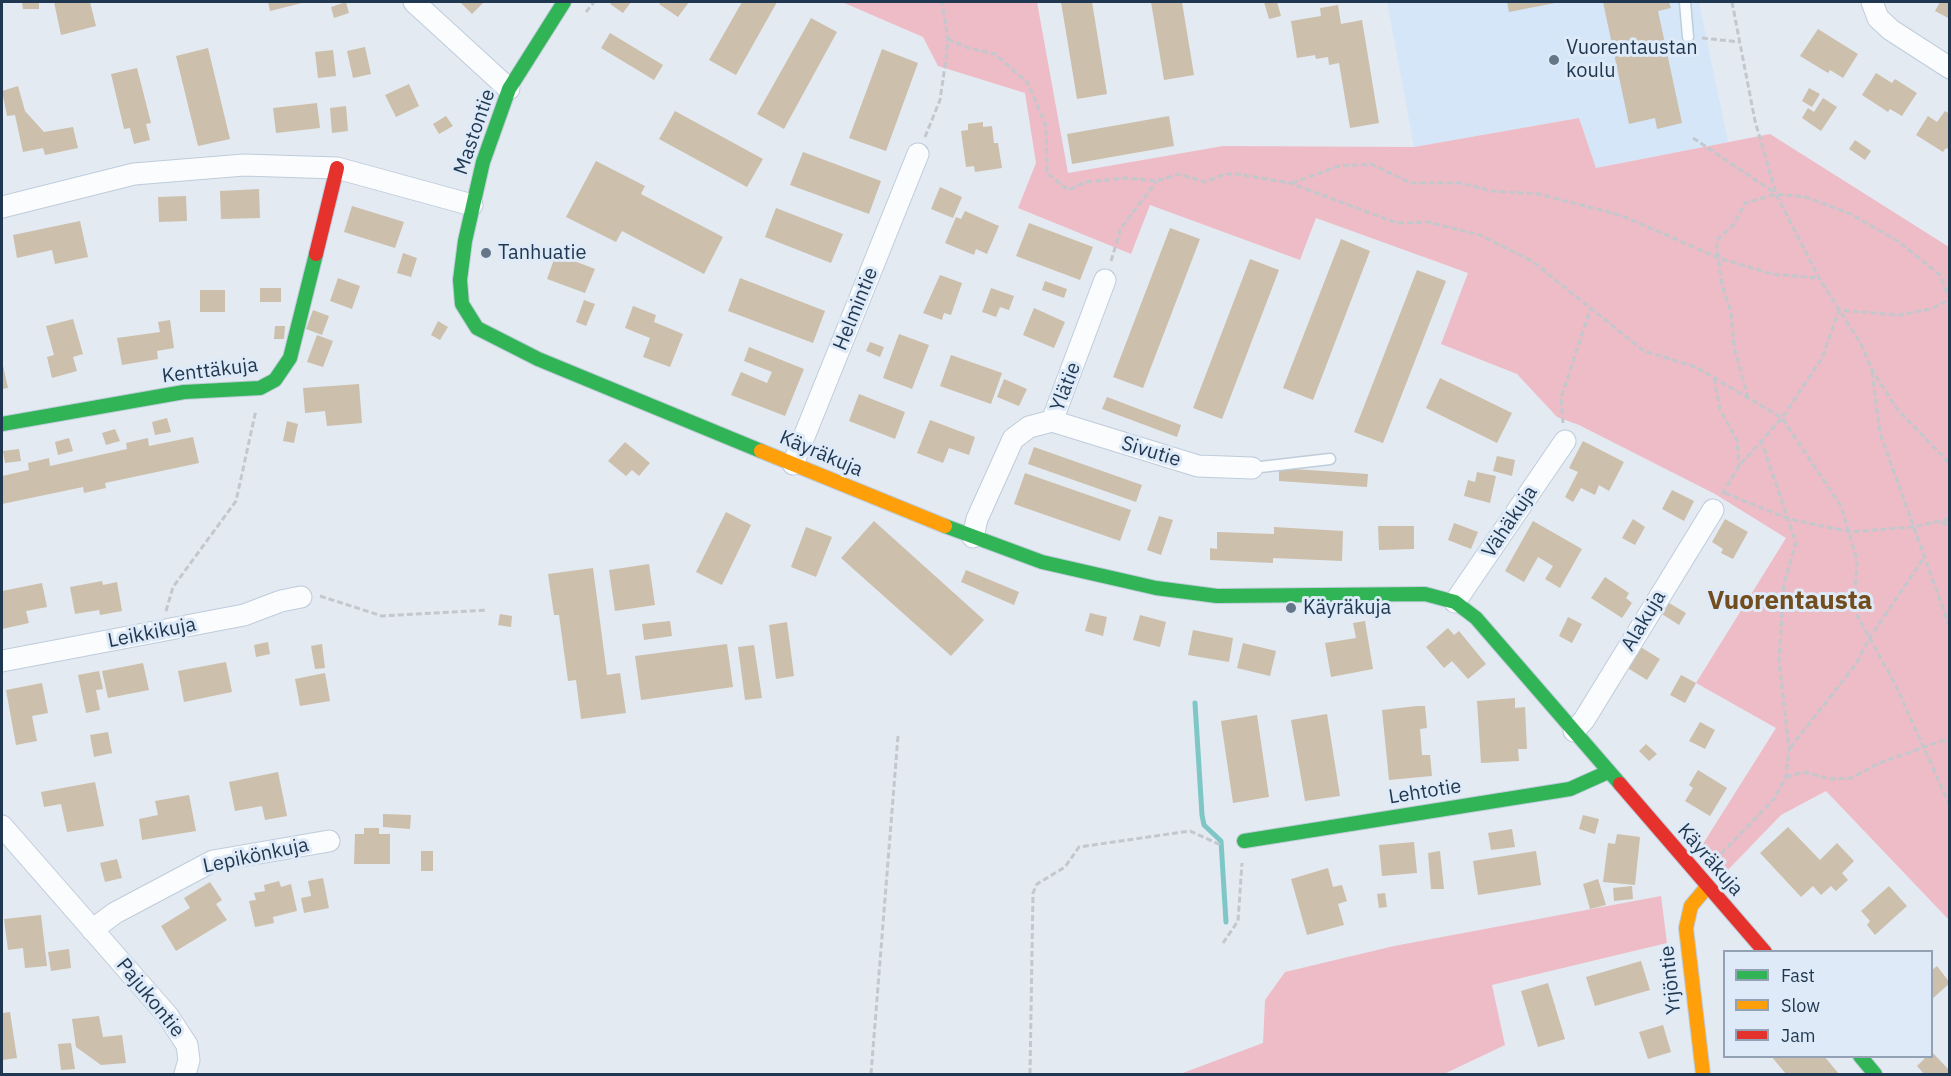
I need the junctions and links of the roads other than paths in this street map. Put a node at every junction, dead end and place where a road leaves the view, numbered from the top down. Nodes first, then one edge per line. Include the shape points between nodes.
1 (414, 2) edge
2 (564, 2) edge
3 (1685, 2) edge
4 (1872, 2) edge
5 (1688, 37) road end
6 (1950, 68) edge
7 (509, 89) junction
8 (918, 154) road end
9 (337, 168) junction
10 (472, 205) junction
11 (2, 207) edge
12 (1105, 280) road end
13 (460, 289) joint
14 (1053, 421) junction
15 (2, 424) edge
16 (1565, 441) road end
17 (1330, 459) dead end
18 (793, 464) junction
19 (1252, 468) joint
20 (1718, 501) road end
21 (973, 537) junction
22 (301, 597) road end
23 (1455, 602) junction
24 (2, 661) edge
25 (1574, 731) junction
26 (1608, 772) junction
27 (2, 826) edge
28 (329, 841) dead end
29 (1244, 841) road end
30 (1707, 887) junction
31 (92, 930) junction
32 (1764, 950) edge
33 (1862, 1058) edge
34 (185, 1074) edge
35 (1703, 1074) edge
36 (1875, 1074) edge

1 - 7 street
2 - 7 street, Mastontie
3 - 5 lane
4 - 6 street via 1878,18 1891,30
7 - 10 street, Mastontie
8 - 18 street, Helmintie
9 - 10 street
9 - 11 street via 244,165 134,174
9 - 15 street, Kenttäkuja via 291,358 279,377 260,388 184,392
10 - 13 street, Mastontie
12 - 14 street, Ylätie
13 - 18 street, Käyräkuja via 465,313 486,335
14 - 19 street, Sivutie via 1198,466
14 - 21 street, Ylätie via 1029,427 1013,439 977,519
16 - 23 street, Vähäkuja
17 - 19 lane
18 - 21 street, Käyräkuja
20 - 25 street, Alakuja
21 - 23 street, Käyräkuja via 1077,571 1186,593 1247,597 1414,594
22 - 24 street, Leikkikuja via 244,615
23 - 25 street, Käyräkuja via 1476,618
25 - 26 street, Käyräkuja
26 - 29 street, Lehtotie via 1570,789
26 - 30 street, Käyräkuja
27 - 31 street, Pajukontie
28 - 31 street, Lepikönkuja via 213,861 115,913
30 - 32 street, Käyräkuja
30 - 35 street, Yrjöntie via 1691,906 1686,928
31 - 34 street, Pajukontie via 185,1040 189,1055
33 - 36 street

